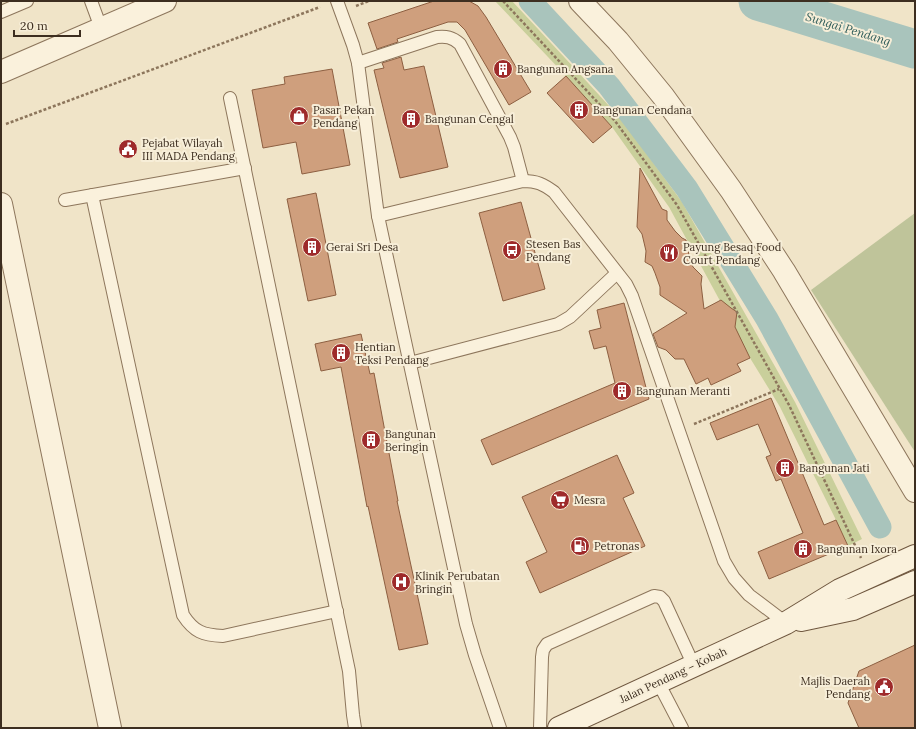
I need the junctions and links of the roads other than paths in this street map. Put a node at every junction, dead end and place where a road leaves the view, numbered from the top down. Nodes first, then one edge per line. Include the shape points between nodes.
1 (91, 1) edge
2 (165, 1) edge
3 (337, 1) edge
4 (580, 1) edge
5 (21, 2) edge
6 (1, 12) edge
7 (101, 28) junction
8 (358, 63) junction
9 (1, 72) edge
10 (230, 98) dead end
11 (244, 168) junction
12 (523, 181) junction
13 (92, 195) junction
14 (65, 200) dead end
15 (1, 204) edge
16 (378, 216) junction
17 (617, 272) junction
18 (410, 363) junction
19 (915, 491) edge
20 (915, 556) edge
21 (915, 582) edge
22 (337, 612) junction
23 (786, 623) junction
24 (694, 666) junction
25 (658, 682) junction
26 (110, 728) edge
27 (355, 728) edge
28 (500, 728) edge
29 (540, 728) edge
30 (559, 728) edge
31 (682, 728) edge

1 - 7 lane
2 - 7 street
3 - 8 lane
4 - 19 street via 664,96 731,190 784,272
5 - 6 lane
7 - 9 street
8 - 12 lane via 437,37 455,39 510,137
8 - 16 lane
10 - 11 lane
11 - 13 lane
11 - 22 lane
12 - 16 lane
12 - 17 lane via 539,182 554,192
13 - 14 lane
13 - 22 lane via 183,615 198,631 223,636
15 - 26 street
16 - 18 lane
17 - 18 lane via 570,317 558,324
17 - 23 lane via 632,296 724,560 734,578 749,595
18 - 28 lane via 466,624
20 - 23 street, Jalan Pendang – Kobah via 840,590
21 - 23 street, Jalan Pendang – Kobah via 853,609
22 - 27 lane via 349,671
23 - 24 street, Jalan Pendang – Kobah
24 - 25 street, Jalan Pendang – Kobah
24 - 29 lane via 664,601 654,596 547,644 542,657
25 - 30 street, Jalan Pendang – Kobah
25 - 31 lane

